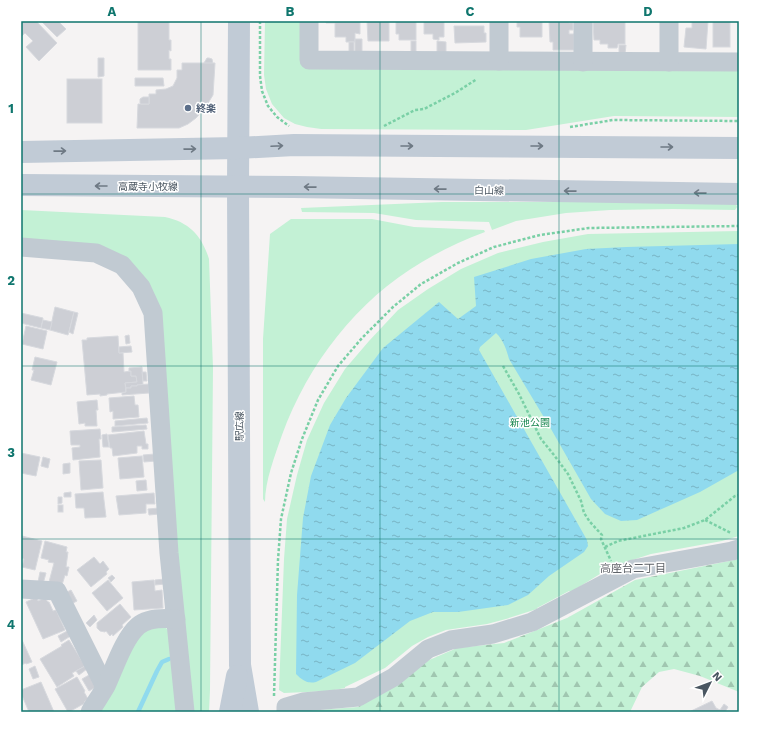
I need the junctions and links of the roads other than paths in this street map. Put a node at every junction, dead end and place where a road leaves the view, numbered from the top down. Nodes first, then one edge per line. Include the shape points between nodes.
1 (239, 21) edge
2 (309, 21) edge
3 (499, 21) edge
4 (584, 21) edge
5 (669, 21) edge
6 (499, 60) junction
7 (583, 62) junction
8 (669, 62) junction
9 (739, 62) edge
10 (238, 148) junction
11 (739, 148) edge
12 (21, 152) edge
13 (21, 185) edge
14 (238, 186) junction
15 (739, 194) edge
16 (22, 252) edge
17 (735, 541) edge
18 (21, 589) edge
19 (176, 618) junction
20 (240, 665) junction
21 (105, 687) junction
22 (90, 712) edge
23 (185, 712) edge
24 (230, 712) edge
25 (248, 712) edge
26 (286, 712) edge

1 - 10 street
2 - 6 street via 310,60
3 - 6 street
4 - 7 street
5 - 8 street
6 - 7 street
7 - 8 street
8 - 9 street
10 -> 11 street via 294,145
12 -> 10 street
10 - 14 street
14 -> 13 street, 高蔵寺小牧線
15 -> 14 street, 白山線
14 - 20 street, 駅広線
16 - 19 street via 96,253 122,265 141,287 153,313
17 - 26 street via 732,551 633,569 532,622 493,634 450,640 428,649 394,676 358,697 303,702 286,707
18 - 21 street via 57,591
19 - 21 street via 152,620 138,625 129,636
19 - 23 street
20 - 24 street, 駅広線
20 - 25 street, 駅広線
21 - 22 street

